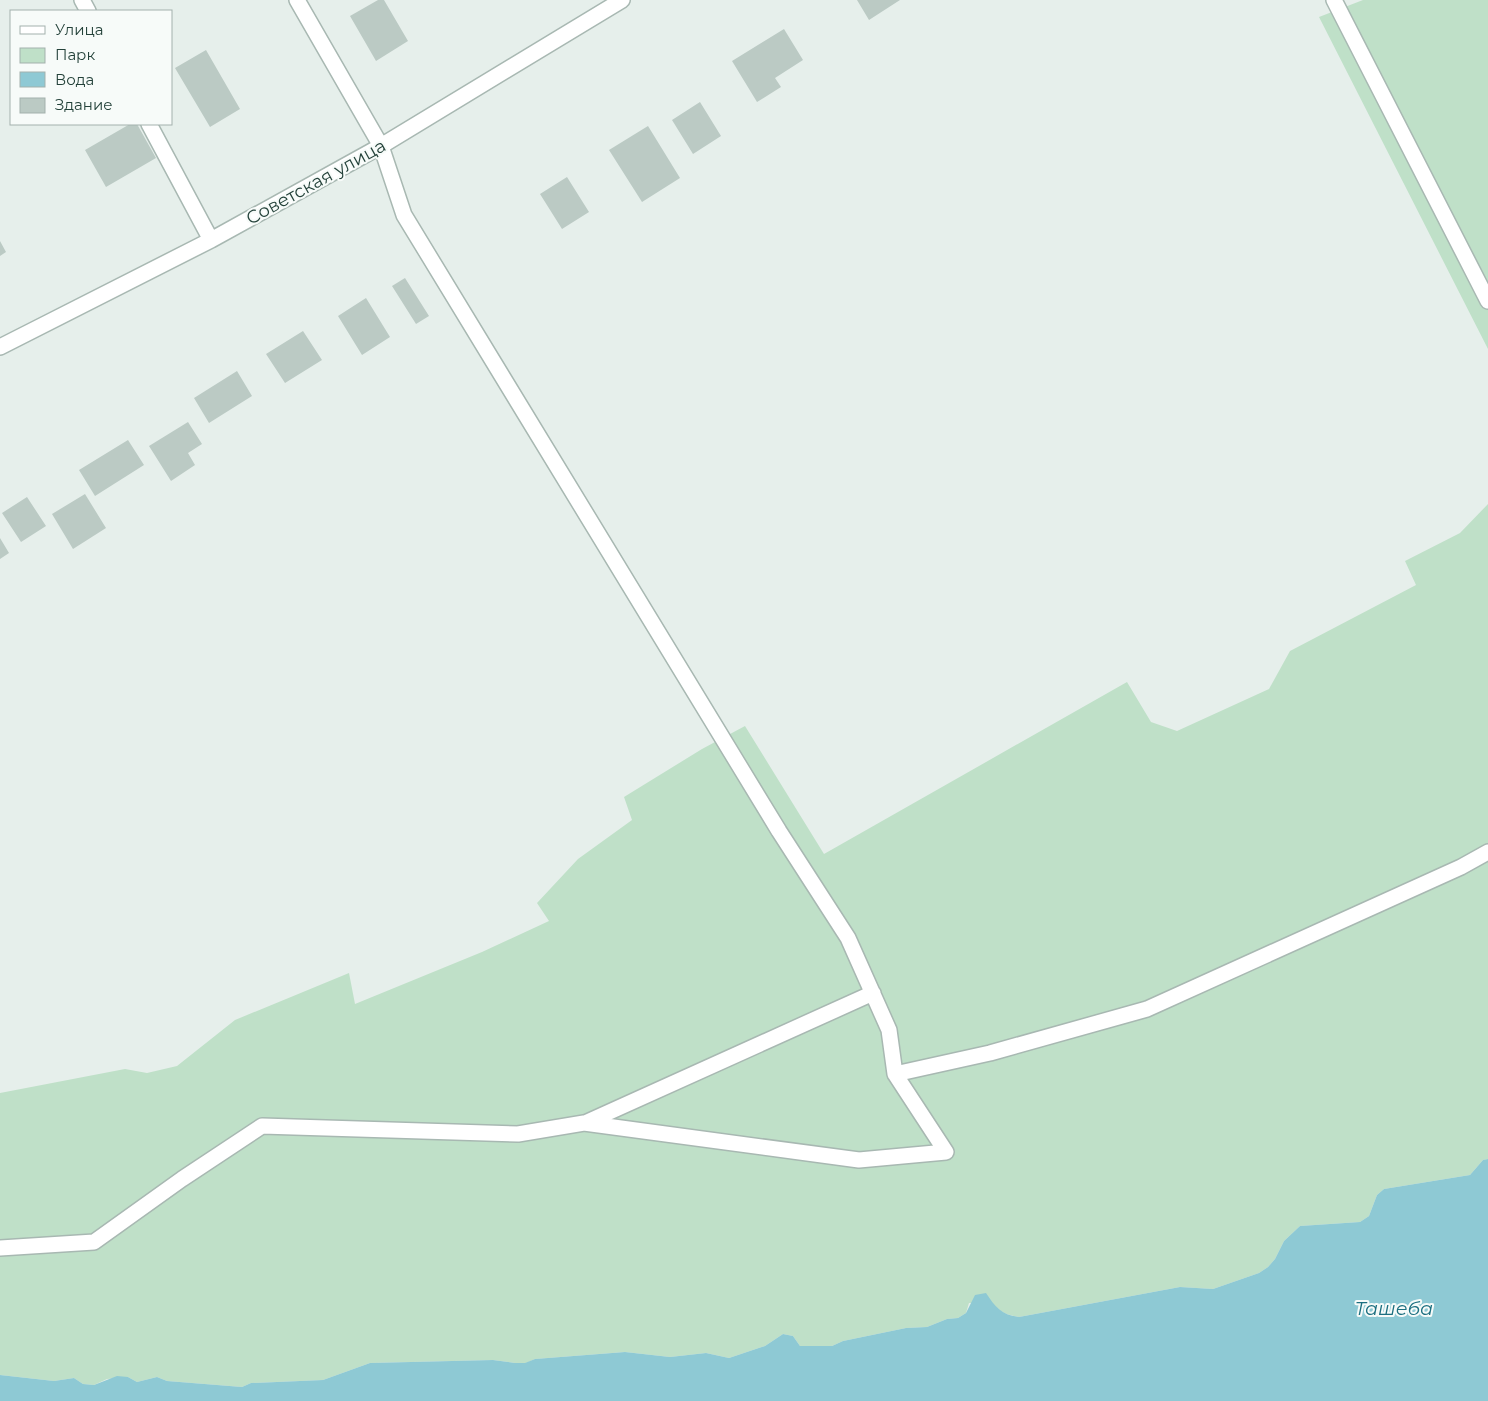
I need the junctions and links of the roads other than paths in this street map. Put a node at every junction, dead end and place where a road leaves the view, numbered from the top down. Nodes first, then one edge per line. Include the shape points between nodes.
1 (297, 0) edge
2 (622, 0) edge
3 (1334, 0) edge
4 (149, 125) edge
5 (381, 146) junction
6 (211, 240) junction
7 (1488, 301) edge
8 (0, 346) edge
9 (1488, 852) edge
10 (873, 993) junction
11 (895, 1074) junction
12 (584, 1123) junction
13 (0, 1248) edge

1 - 5 street
2 - 5 street, Советская улица
3 - 7 street
4 - 6 street
5 - 6 street, Советская улица
5 - 10 street via 404,215 779,831 848,938
6 - 8 street, Советская улица
9 - 11 street via 1147,1009 990,1053
10 - 11 street via 890,1030
10 - 12 street
11 - 12 street via 946,1152 859,1160
12 - 13 street via 518,1134 262,1126 94,1242

